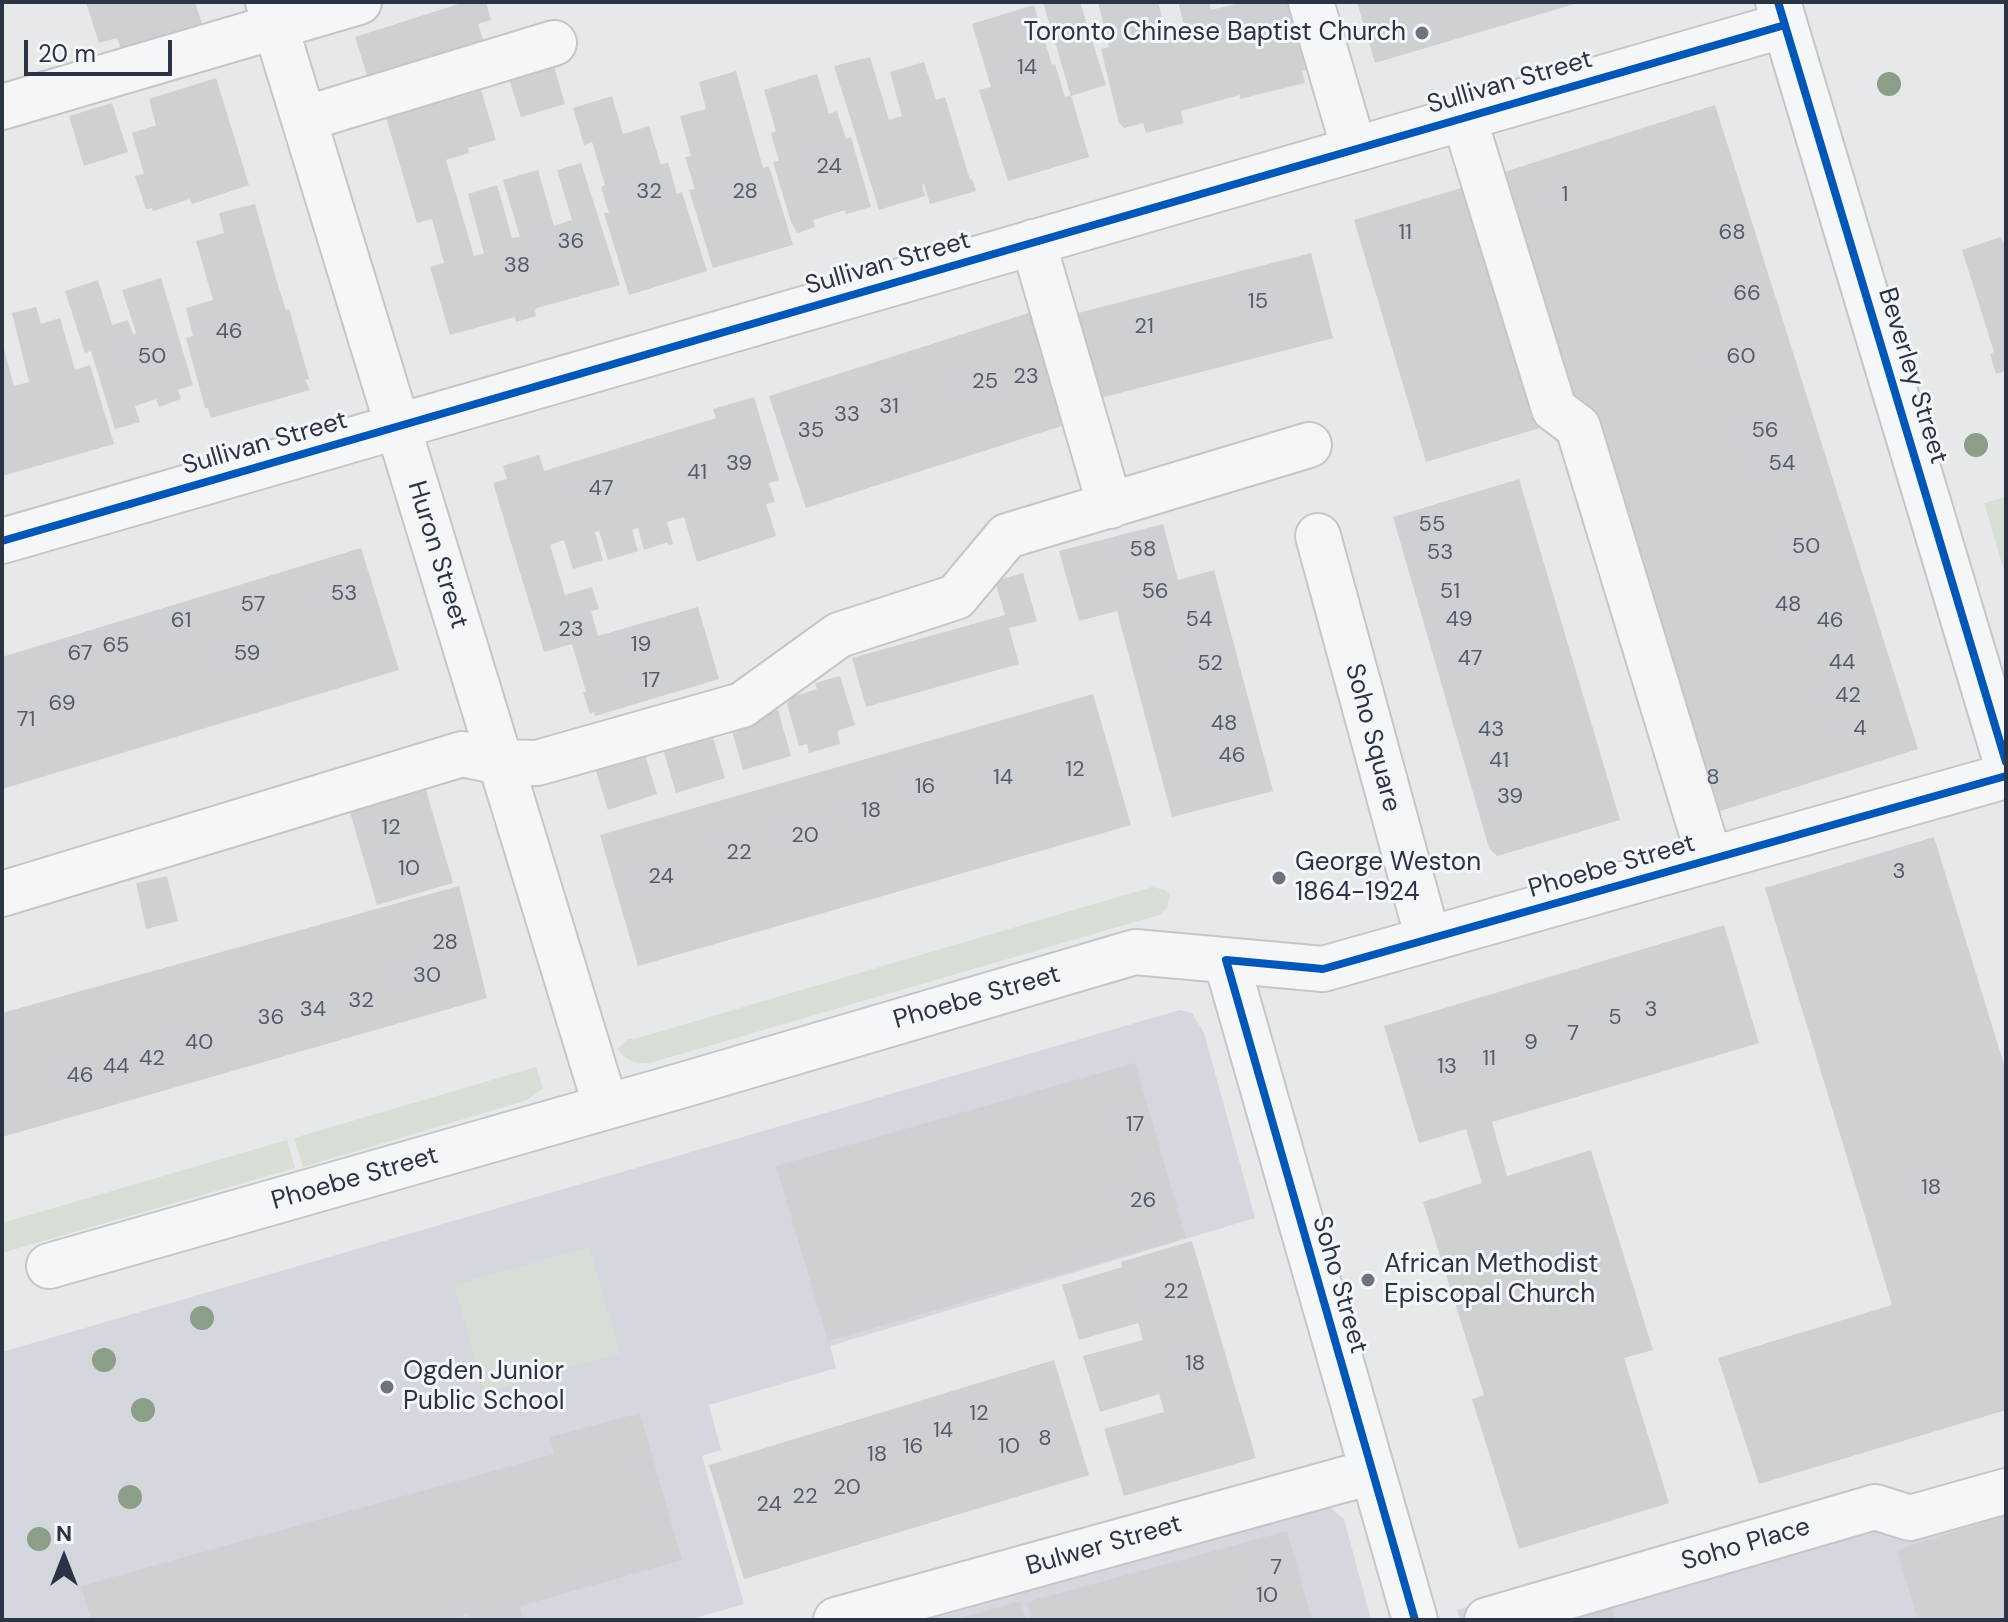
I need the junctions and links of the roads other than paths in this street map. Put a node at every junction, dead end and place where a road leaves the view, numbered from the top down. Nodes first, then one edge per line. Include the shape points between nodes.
1 (359, 2) edge
2 (1311, 2) edge
3 (272, 14) edge
4 (1782, 14) edge
5 (554, 43) dead end
6 (2, 107) edge
7 (1464, 118) junction
8 (304, 119) junction
9 (1354, 149) junction
10 (1033, 242) junction
11 (397, 427) junction
12 (1309, 445) dead end
13 (1110, 506) junction
14 (1318, 536) dead end
15 (2, 541) edge
16 (1995, 681) edge
17 (500, 762) junction
18 (2006, 762) edge
19 (2006, 776) edge
20 (1710, 860) junction
21 (2, 894) edge
22 (1428, 939) junction
23 (1226, 960) junction
24 (606, 1107) junction
25 (49, 1266) dead end
26 (1371, 1472) junction
27 (2006, 1491) edge
28 (836, 1620) edge
29 (1415, 1620) edge
30 (1487, 1620) edge

1 - 3 street
2 - 9 street
3 - 6 street
3 - 8 street, Huron Street
4 - 7 street, Sullivan Street
4 - 16 street, Beverley Street
5 - 8 street
7 - 9 street, Sullivan Street
7 - 20 street via 1554,409 1578,427
8 - 11 street, Huron Street
9 - 10 street, Sullivan Street
10 - 11 street, Sullivan Street
10 - 13 street
11 - 15 street, Sullivan Street
11 - 17 street, Huron Street
12 - 13 street
13 - 17 street via 1007,536 956,597 839,635 742,705 537,763
14 - 22 street, Soho Square
16 - 18 street, Beverley Street
17 - 21 street via 462,754
17 - 24 street, Huron Street
19 - 20 street, Phoebe Street
20 - 22 street, Phoebe Street
22 - 23 street, Phoebe Street via 1323,969
23 - 24 street, Phoebe Street via 1135,952
23 - 26 street, Soho Street
24 - 25 street, Phoebe Street
26 - 28 street, Bulwer Street
26 - 29 street, Soho Street
27 - 30 street, Soho Place via 1910,1518 1875,1507

